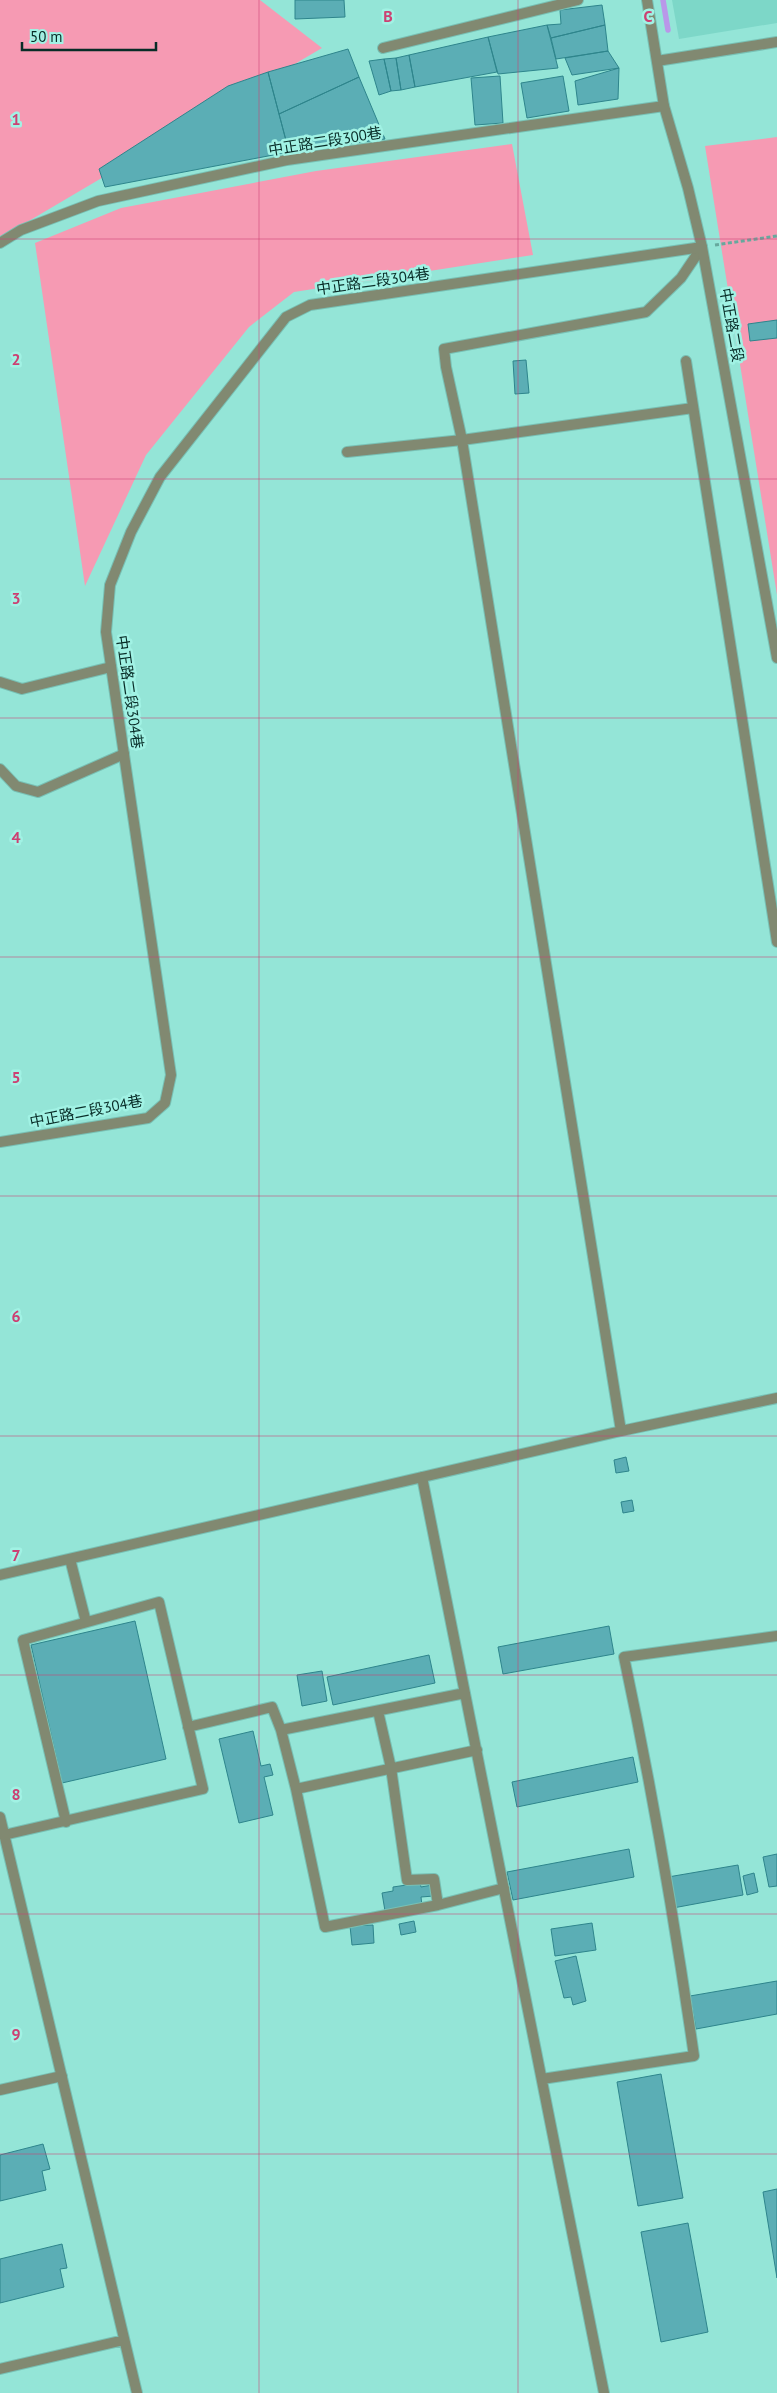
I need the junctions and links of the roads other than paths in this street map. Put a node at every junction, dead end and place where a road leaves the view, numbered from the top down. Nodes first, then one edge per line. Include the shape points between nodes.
1 (578, 0) edge
2 (647, 0) edge
3 (777, 42) edge
4 (383, 48) dead end
5 (657, 61) junction
6 (664, 106) junction
7 (0, 243) edge
8 (702, 247) junction
9 (686, 361) dead end
10 (693, 408) junction
11 (462, 440) junction
12 (347, 452) dead end
13 (777, 658) edge
14 (111, 667) junction
15 (0, 682) edge
16 (124, 754) junction
17 (0, 769) edge
18 (777, 942) edge
19 (0, 1142) edge
20 (777, 1398) edge
21 (621, 1431) junction
22 (422, 1477) junction
23 (70, 1559) junction
24 (0, 1574) edge
25 (86, 1622) junction
26 (777, 1636) edge
27 (465, 1693) junction
28 (378, 1710) junction
29 (188, 1727) junction
30 (281, 1730) junction
31 (477, 1750) junction
32 (391, 1768) junction
33 (296, 1789) junction
34 (0, 1817) edge
35 (66, 1822) junction
36 (4, 1835) junction
37 (504, 1888) junction
38 (438, 1905) junction
39 (62, 2076) junction
40 (542, 2078) junction
41 (0, 2090) edge
42 (124, 2340) junction
43 (0, 2369) edge
44 (137, 2393) edge
45 (604, 2393) edge

1 - 4 street
2 - 5 street, 中正路二段
3 - 5 street
5 - 6 street, 中正路二段
6 - 7 street, 中正路二段300巷 via 287,160 98,202 21,230
6 - 8 street, 中正路二段
8 - 11 street via 681,278 646,312 444,349
8 - 13 street, 中正路二段
8 - 14 street, 中正路二段304巷 via 310,306 286,316 160,477 131,532 110,586 106,632
9 - 10 street
10 - 11 street
10 - 18 street
11 - 12 street
11 - 21 street
14 - 15 street via 22,689
14 - 16 street, 中正路二段304巷
16 - 17 street via 38,792 16,786
16 - 19 street, 中正路二段304巷 via 171,1075 164,1103 148,1118
20 - 21 street
21 - 22 street
22 - 23 street
22 - 27 street
23 - 24 street
23 - 25 street
25 - 29 street via 158,1602
25 - 35 street via 24,1640
26 - 40 street via 624,1657 646,1763 694,2056
27 - 28 street
27 - 31 street
28 - 30 street
28 - 32 street
29 - 30 street via 272,1707
29 - 35 street via 203,1789
30 - 33 street
31 - 32 street
31 - 37 street
32 - 33 street
32 - 38 street via 407,1880 434,1879
33 - 38 street via 325,1926
34 - 36 street
35 - 36 street
36 - 39 street
37 - 38 street
37 - 40 street
39 - 41 street
39 - 42 street
40 - 45 street
42 - 43 street
42 - 44 street

